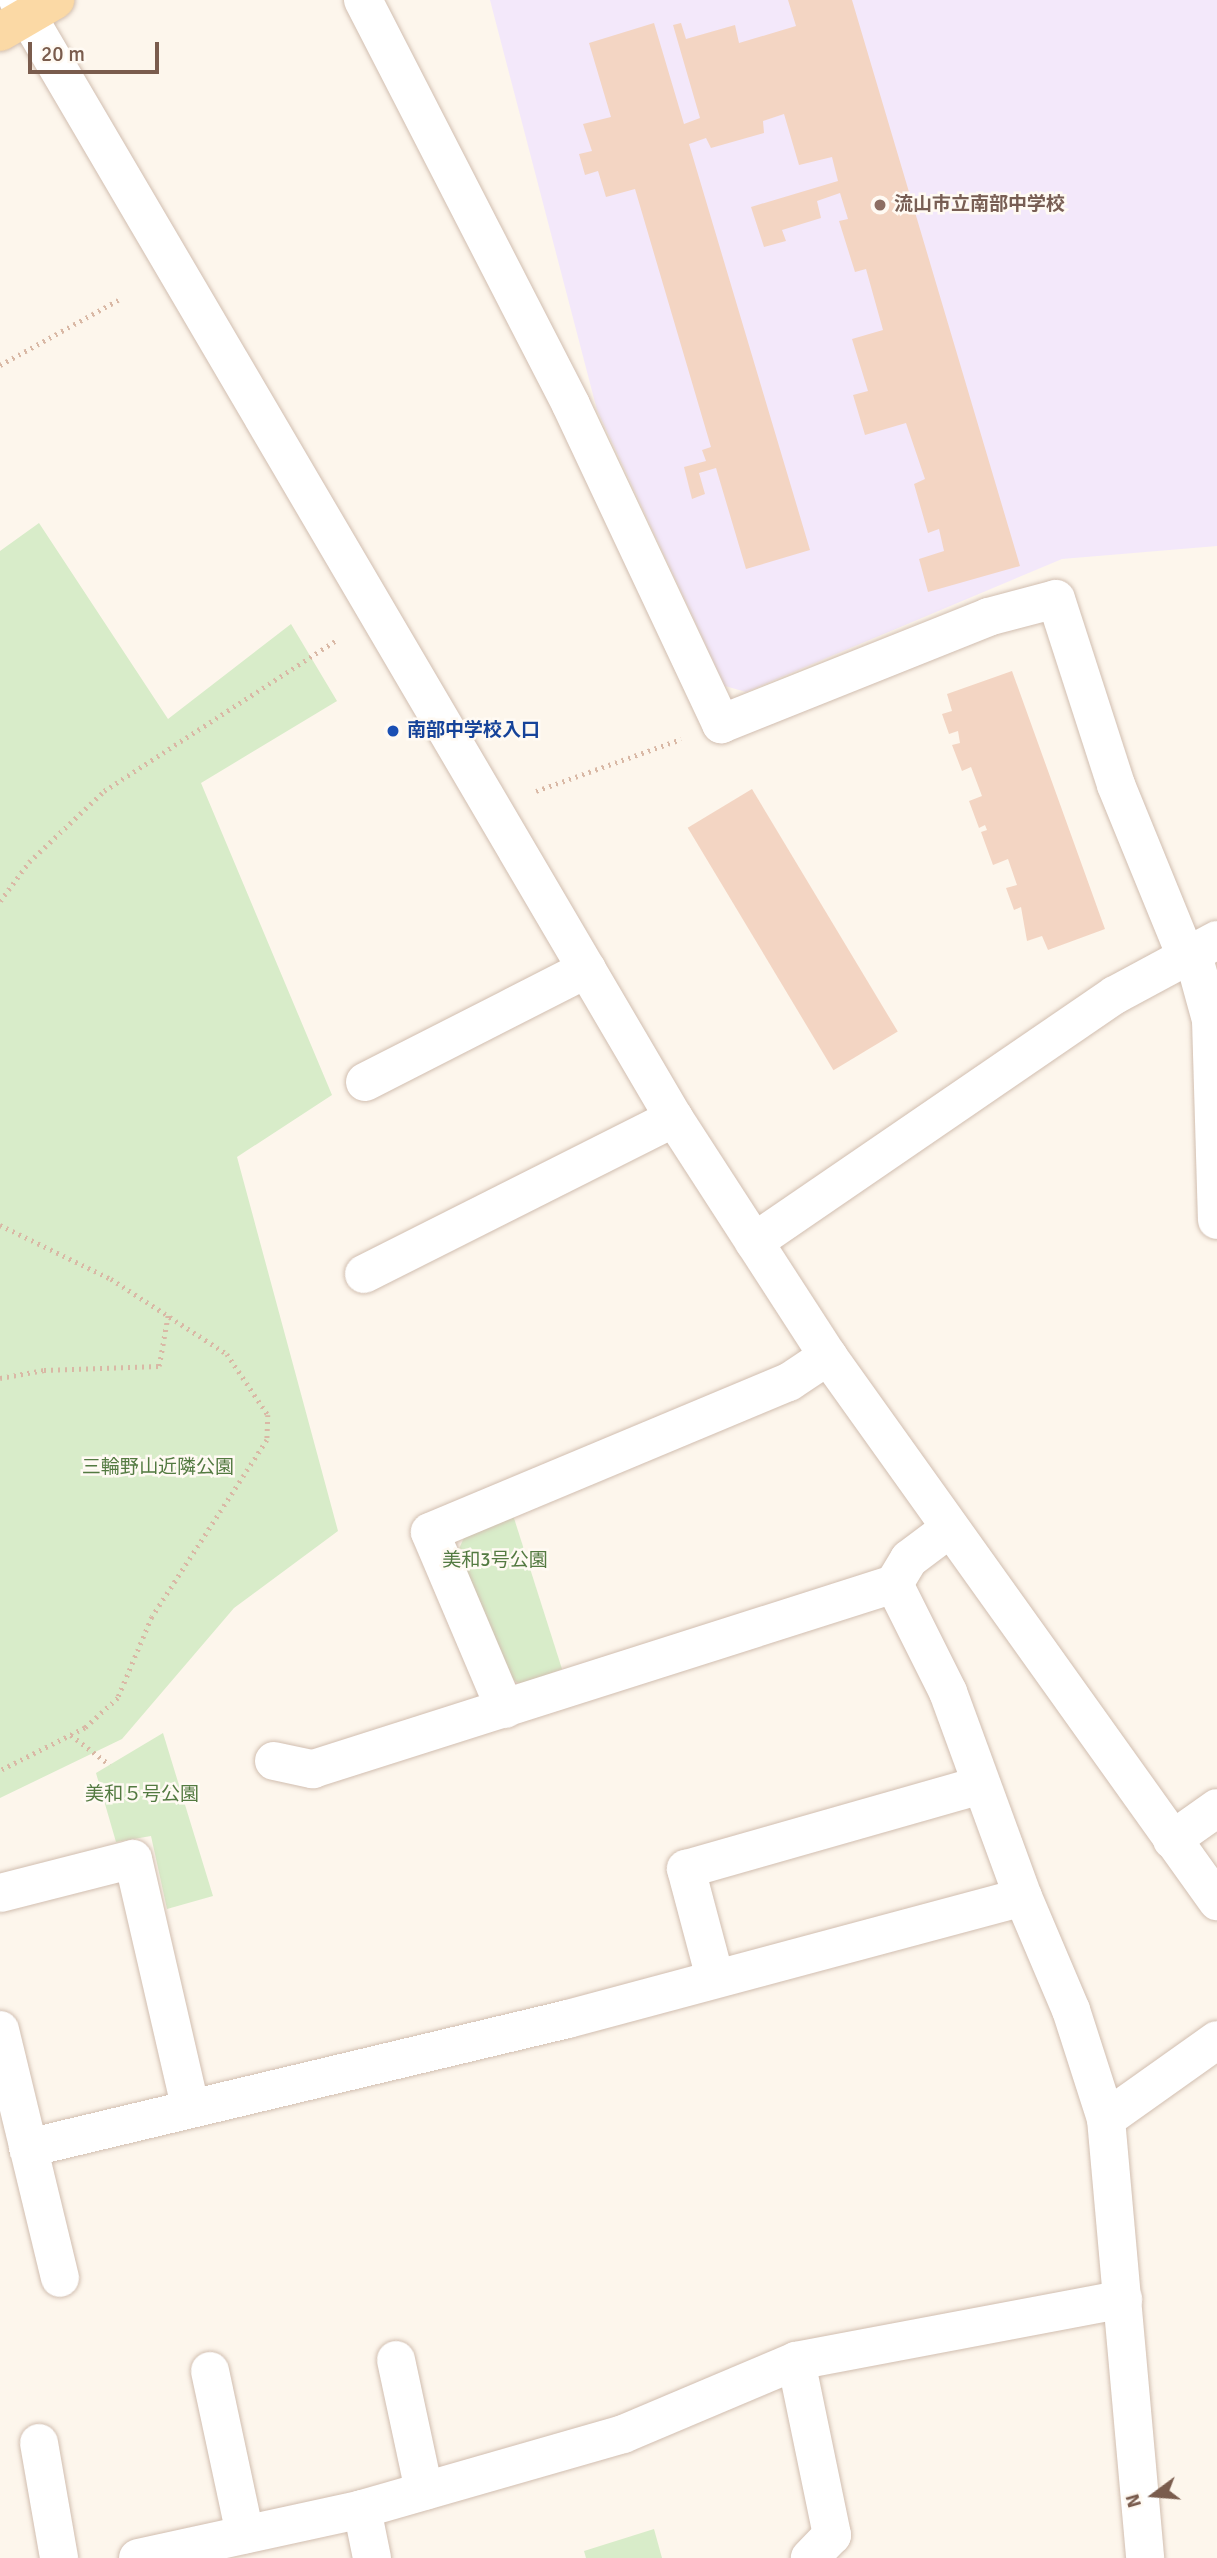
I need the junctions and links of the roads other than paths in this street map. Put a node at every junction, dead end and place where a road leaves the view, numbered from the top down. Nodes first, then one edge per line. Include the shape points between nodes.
1 (363, 0) edge
2 (25, 12) edge
3 (1198, 948) edge
4 (587, 968) junction
5 (365, 1082) dead end
6 (674, 1118) junction
7 (1217, 1220) edge
8 (754, 1242) junction
9 (364, 1274) dead end
10 (828, 1356) junction
11 (949, 1529) junction
12 (894, 1584) junction
13 (505, 1709) junction
14 (274, 1761) dead end
15 (981, 1785) junction
16 (1217, 1808) edge
17 (1172, 1840) junction
18 (0, 1893) edge
19 (1023, 1897) junction
20 (1217, 1902) edge
21 (715, 1978) junction
22 (0, 2030) edge
23 (1217, 2040) edge
24 (190, 2106) junction
25 (1106, 2119) junction
26 (28, 2148) junction
27 (60, 2278) dead end
28 (1123, 2299) junction
29 (396, 2360) dead end
30 (796, 2361) junction
31 (210, 2371) dead end
32 (39, 2443) dead end
33 (424, 2491) junction
34 (362, 2509) junction
35 (245, 2535) junction
36 (59, 2558) edge
37 (138, 2558) edge
38 (372, 2558) edge
39 (810, 2558) edge
40 (1144, 2558) edge

1 - 3 street via 571,405 721,724 988,617 1056,599 1116,785
2 - 4 street
3 - 7 street via 1210,1020
3 - 8 street via 1115,995
4 - 5 street
4 - 6 street
6 - 8 street
6 - 9 street
8 - 10 street
10 - 11 street
10 - 13 street via 789,1382 430,1532
11 - 12 street via 909,1559
11 - 17 street
12 - 13 street
12 - 15 street via 948,1692
13 - 14 street via 313,1769
15 - 19 street
15 - 21 street via 686,1869
16 - 17 street
17 - 20 street
18 - 24 street via 133,1859
19 - 21 street
19 - 25 street via 1072,2010
21 - 24 street via 568,2019
22 - 26 street
23 - 25 street
24 - 26 street
25 - 28 street
26 - 27 street
28 - 30 street
28 - 40 street
29 - 33 street
30 - 33 street via 623,2434
30 - 39 street via 832,2535
31 - 35 street
32 - 36 street
33 - 34 street
34 - 35 street
34 - 38 street
35 - 37 street

